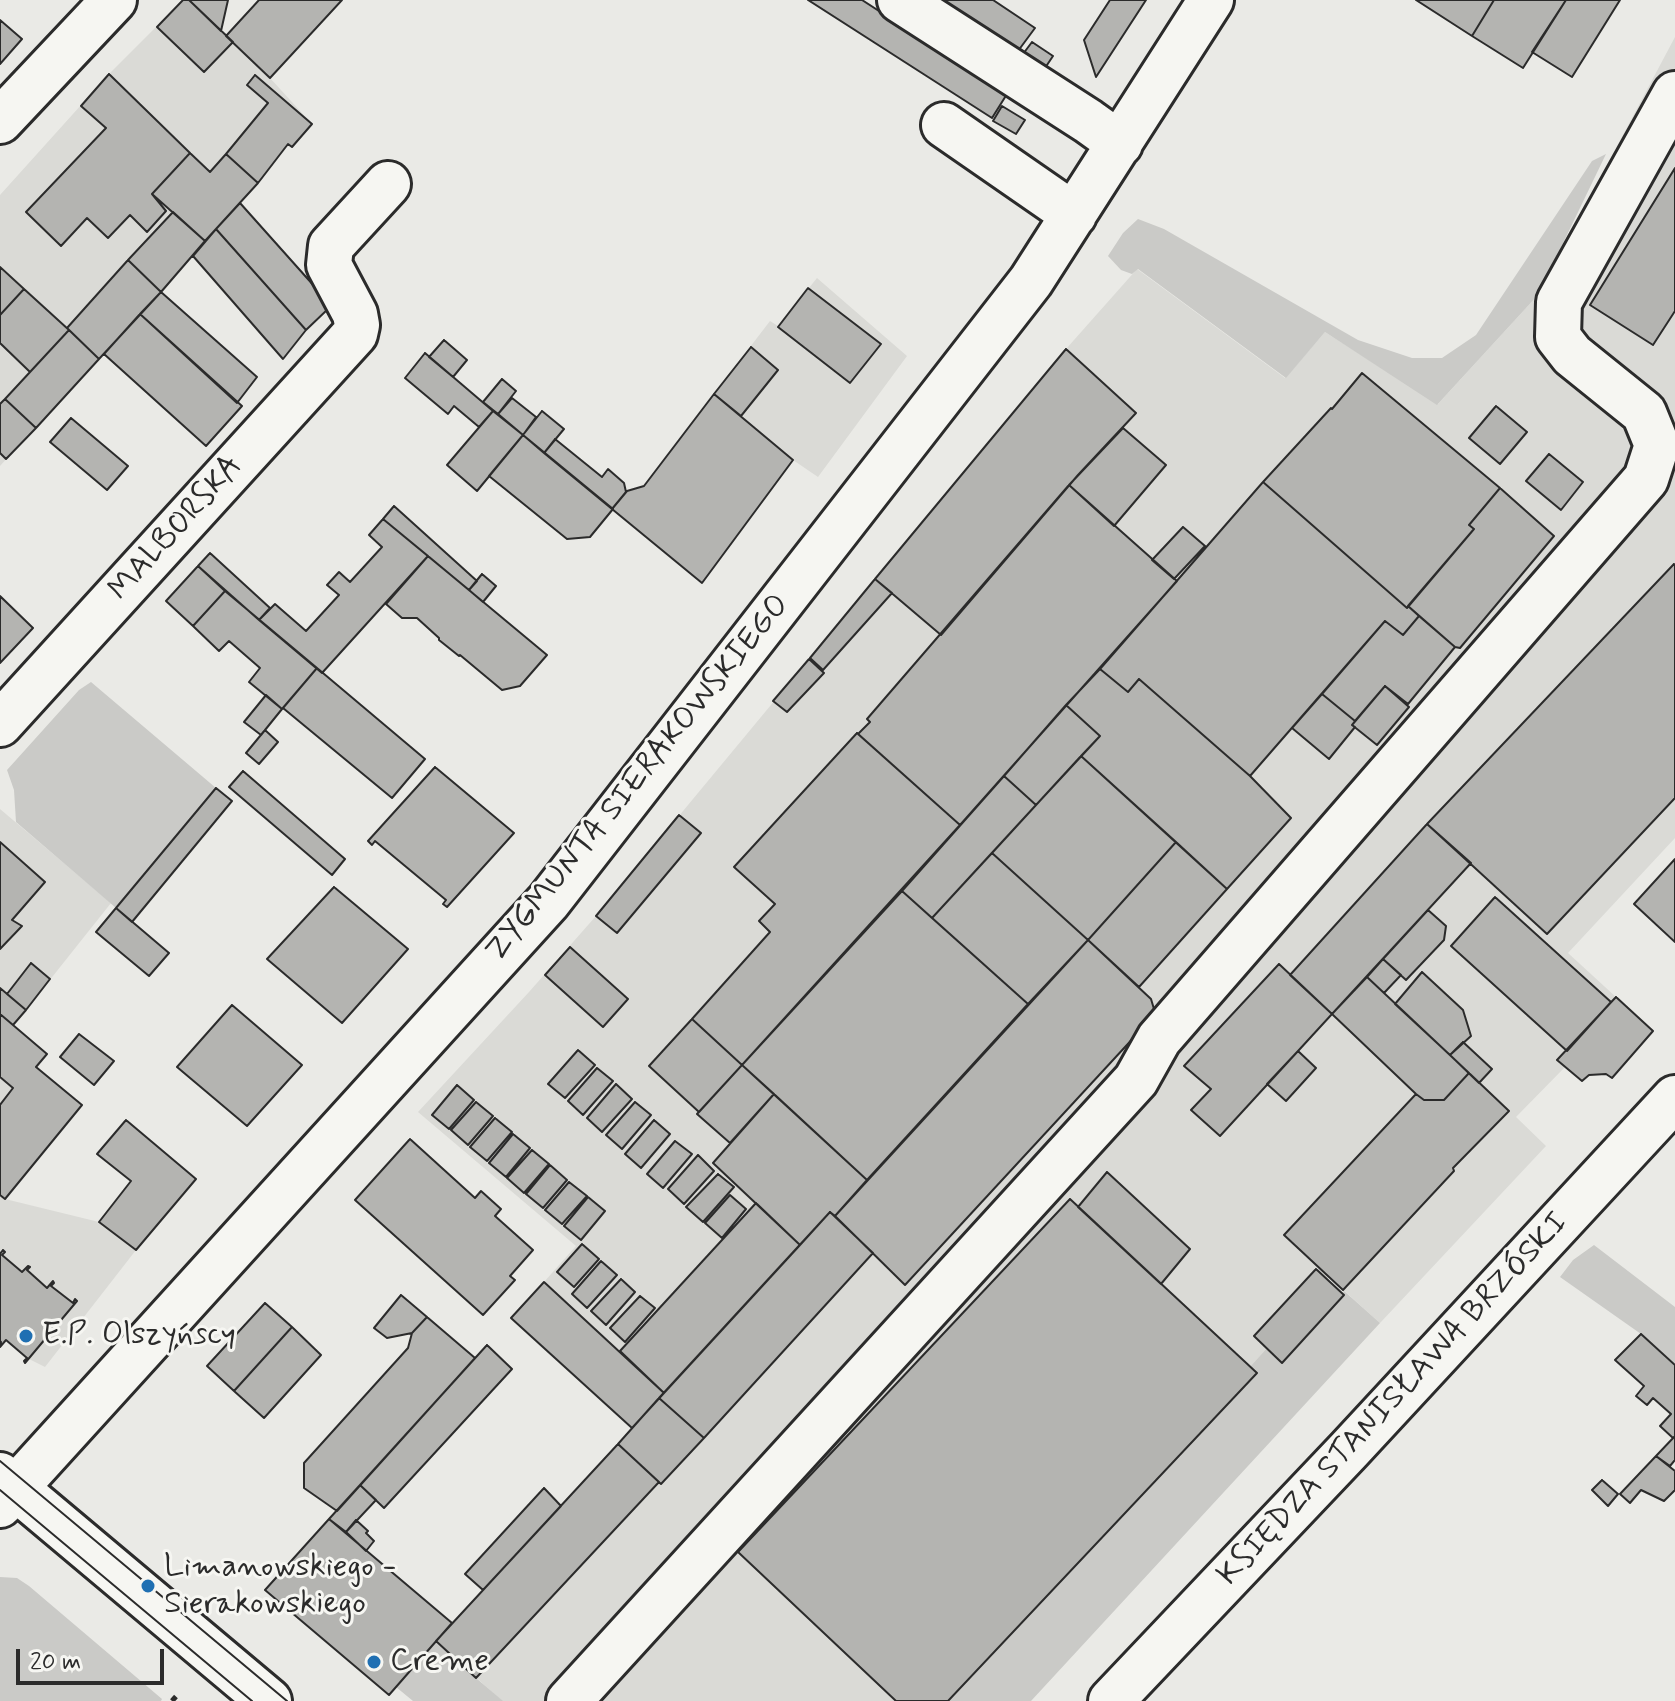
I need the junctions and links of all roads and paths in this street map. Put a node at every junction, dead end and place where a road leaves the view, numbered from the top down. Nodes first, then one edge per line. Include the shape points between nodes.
1 (114, 0) edge
2 (900, 0) edge
3 (1211, 0) edge
4 (1675, 94) edge
5 (0, 121) edge
6 (944, 125) dead end
7 (1120, 144) junction
8 (388, 184) dead end
9 (1074, 215) junction
10 (1666, 444) edge
11 (0, 724) edge
12 (1675, 1098) edge
13 (5, 1489) edge
14 (179, 1693) dead end
15 (172, 1701) edge
16 (269, 1701) edge
17 (569, 1701) edge
18 (1111, 1701) edge

1 - 5 street
2 - 7 street
3 - 7 street, ZYGMUNTA SIERAKOWSKIEGO
4 - 10 street via 1559,302 1558,337 1572,355 1644,413
6 - 9 street
7 - 9 street, ZYGMUNTA SIERAKOWSKIEGO
8 - 11 street, MALBORSKA via 331,246 329,265 355,314 355,334
9 - 13 street, ZYGMUNTA SIERAKOWSKIEGO via 1031,281 548,902
10 - 17 street via 1646,479 1159,1039 1136,1080
12 - 18 street, KSIĘDZA STANISŁAWA BRZÓSKI
13 - 16 street
14 - 15 path

